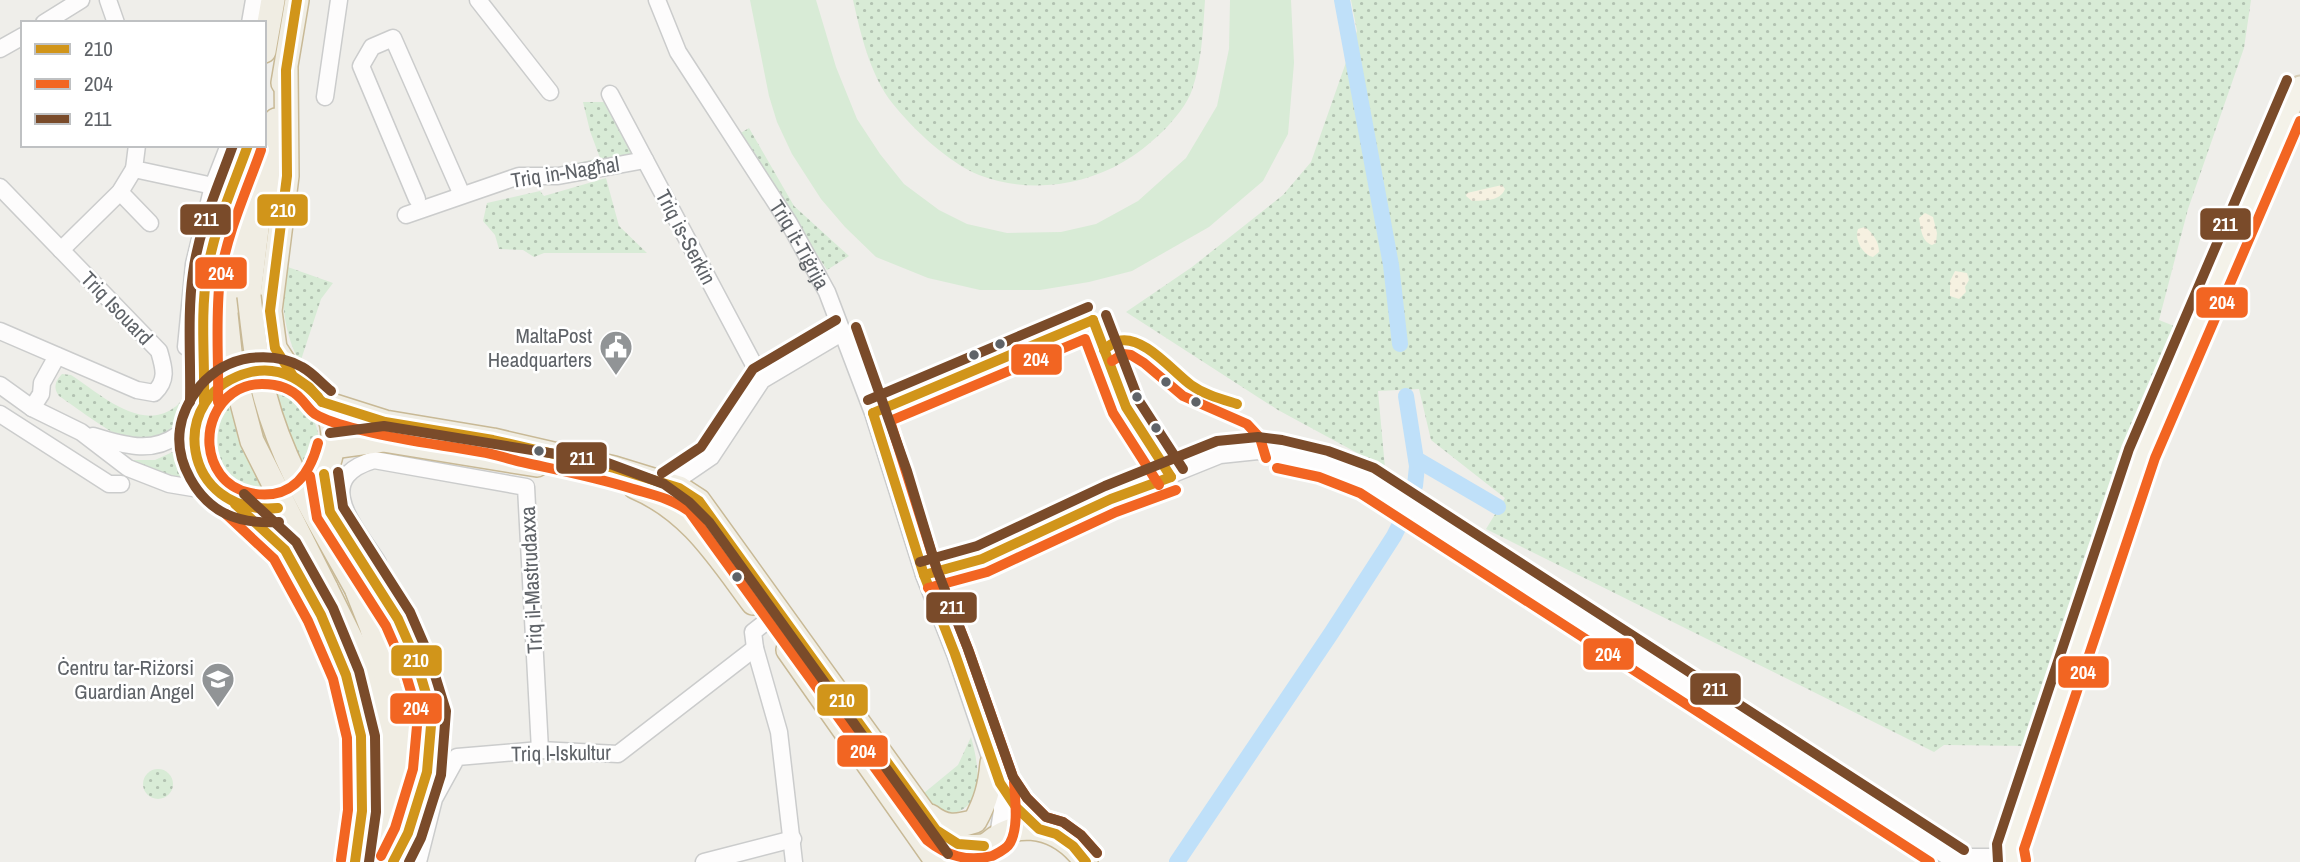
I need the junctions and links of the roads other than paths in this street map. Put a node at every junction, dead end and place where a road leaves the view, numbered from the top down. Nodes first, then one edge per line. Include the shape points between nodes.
1 (81, 0) edge
2 (108, 0) edge
3 (254, 0) edge
4 (273, 0) edge
5 (297, 0) edge
6 (339, 0) edge
7 (478, 0) edge
8 (657, 0) edge
9 (47, 21) edge
10 (115, 21) edge
11 (250, 21) edge
12 (21, 37) edge
13 (266, 40) edge
14 (0, 50) edge
15 (286, 70) junction
16 (2300, 86) edge
17 (550, 92) dead end
18 (610, 94) dead end
19 (325, 97) dead end
20 (136, 147) edge
21 (241, 147) edge
22 (242, 147) edge
23 (242, 147) edge
24 (645, 160) junction
25 (134, 169) junction
26 (213, 186) junction
27 (0, 187) edge
28 (120, 192) junction
29 (462, 195) junction
30 (417, 199) dead end
31 (406, 215) dead end
32 (150, 223) dead end
33 (61, 250) junction
34 (0, 331) edge
35 (843, 332) junction
36 (186, 347) dead end
37 (57, 356) junction
38 (293, 376) junction
39 (762, 380) junction
40 (0, 385) edge
41 (322, 402) junction
42 (32, 408) junction
43 (201, 409) junction
44 (0, 414) edge
45 (81, 432) junction
46 (332, 447) junction
47 (324, 474) junction
48 (121, 484) dead end
49 (670, 485) junction
50 (226, 498) junction
51 (377, 563) dead end
52 (924, 575) junction
53 (767, 621) junction
54 (755, 648) junction
55 (540, 750) junction
56 (996, 773) junction
57 (922, 809) junction
58 (1039, 829) junction
59 (793, 839) junction
60 (985, 848) edge
61 (2011, 855) edge
62 (1952, 859) edge
63 (394, 860) edge
64 (356, 862) edge
65 (418, 862) edge
66 (704, 862) edge
67 (794, 862) edge
68 (937, 862) edge
69 (1086, 862) edge

1 - 9 street
2 - 10 street
3 - 11 street
4 - 13 highway
5 - 15 highway
6 - 19 street
7 - 17 street
8 - 35 street, Triq it-Tiġrija via 678,52 789,223
12 - 14 street
15 - 38 highway via 287,176 270,311 275,348
15 - 63 highway, bridge via 259,212 249,296 264,394 274,427 302,490 356,588 398,715 401,763
16 - 61 main road via 2142,453
18 - 24 street, Triq is-Serkin
20 - 25 street
21 - 26 street
22 - 64 highway, bridge via 226,314 231,362 252,440 366,669 382,735 381,820
23 - 43 highway via 209,259
24 - 29 street, Triq in-Nagħal via 558,176 519,176
24 - 39 street, Triq is-Serkin
25 - 26 street
25 - 28 street
26 - 36 street via 194,264
27 - 33 street, Triq Isouard
28 - 32 street
28 - 33 street
29 - 30 street via 393,38 372,47 361,66
29 - 31 street, Triq in-Nagħal
33 - 37 street, Triq Isouard via 159,351 165,371 162,386 154,393 137,390
34 - 37 street, Triq Isouard
35 - 39 street
35 - 52 street, Triq it-Tiġrija
37 - 42 street
38 - 41 highway
38 - 43 highway via 267,369 240,373 216,387
39 - 49 street via 711,457
40 - 42 street
41 - 46 highway via 331,424
41 - 49 highway via 385,422 493,440
42 - 45 street
43 - 45 street via 178,435 157,445 132,447
43 - 50 highway via 193,444 197,461 204,477
44 - 48 street via 108,484
45 - 50 street via 128,468
46 - 47 highway
46 - 53 highway via 383,440 602,476 630,485 680,512
47 - 50 highway via 297,501 279,508 259,509
47 - 63 highway via 330,512 398,619 432,714 427,772 408,833
49 - 57 highway via 699,501
50 - 64 highway via 285,550 321,615 346,675 361,736 362,811
51 - 55 street, Triq il-Mastrudaxxa via 341,502 341,485 348,472 361,464 374,460 526,487
52 - 56 street, Triq it-Tiġrija
52 - 62 street via 982,559 1220,455 1258,451 1323,464 1366,480
53 - 54 street via 753,632
53 - 68 highway
54 - 55 street, Triq l-Iskultur via 618,754
54 - 59 street via 779,732
55 - 65 street, Triq l-Iskultur via 457,757 434,799
56 - 57 highway via 975,821 959,826 939,823
56 - 58 street, Triq it-Tiġrija via 1016,807
56 - 60 street, Triq it-Tiġrija via 1002,811
57 - 60 highway via 950,841 965,848
58 - 60 highway via 1018,829
58 - 69 highway via 1056,834
59 - 66 street
59 - 67 street
61 - 62 street

